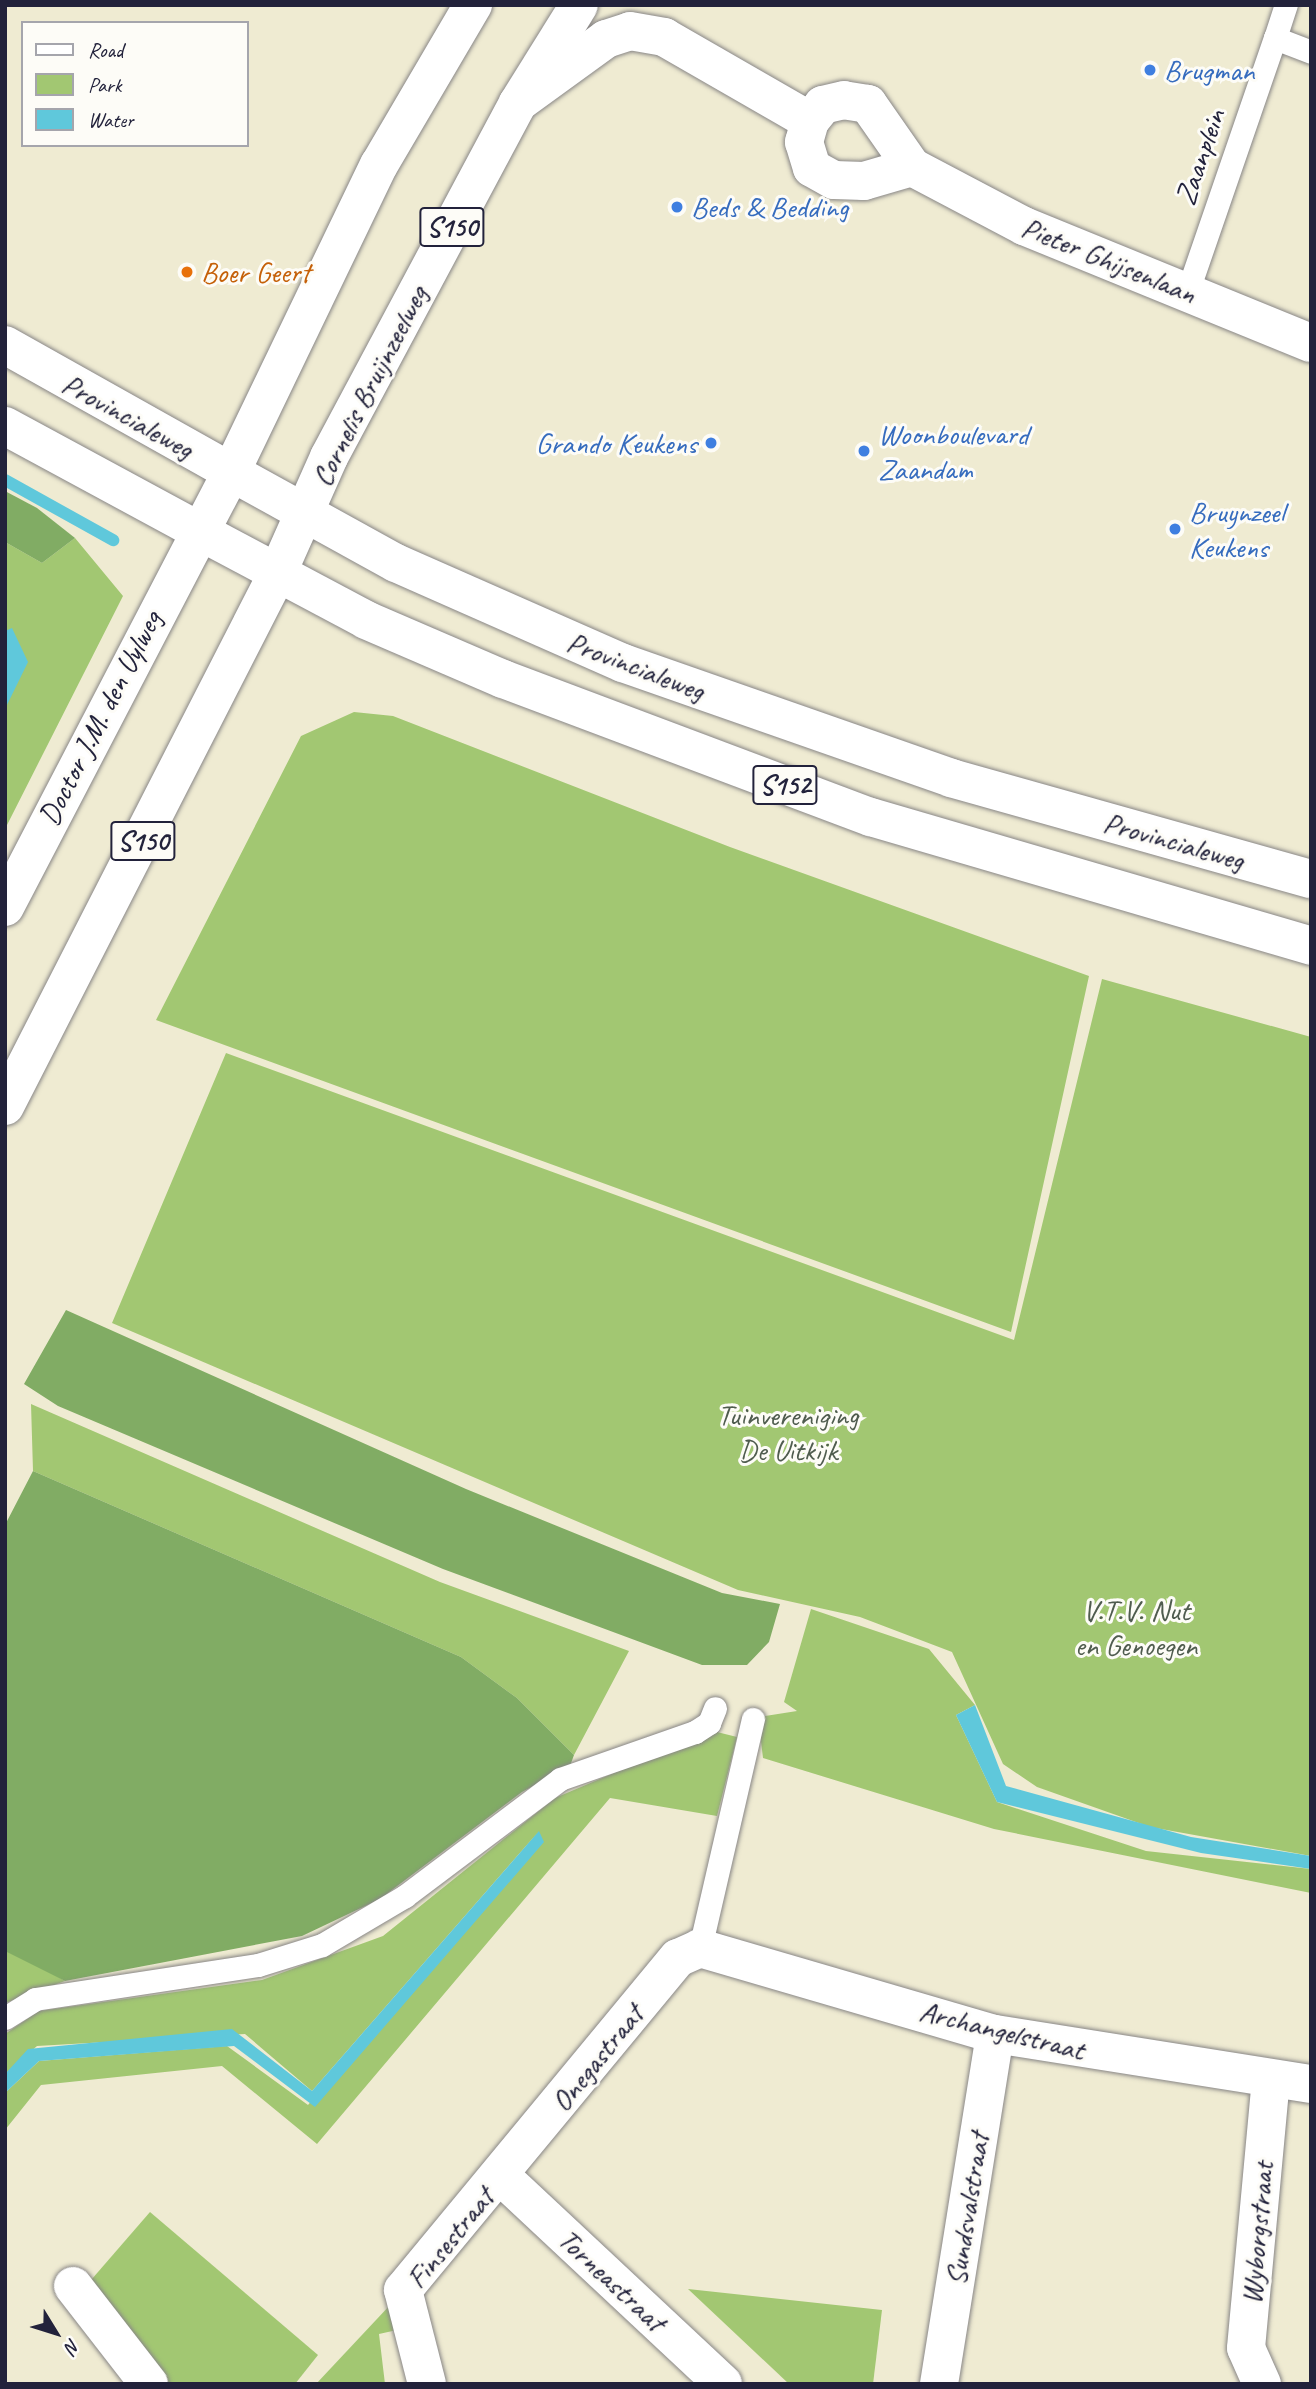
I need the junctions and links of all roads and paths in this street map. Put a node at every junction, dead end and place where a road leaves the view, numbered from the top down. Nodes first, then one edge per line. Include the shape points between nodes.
1 (473, 5) edge
2 (579, 5) edge
3 (1286, 5) edge
4 (1275, 38) junction
5 (1311, 52) edge
6 (518, 103) junction
7 (810, 121) junction
8 (912, 167) junction
9 (1187, 293) junction
10 (1311, 344) edge
11 (5, 345) edge
12 (5, 426) edge
13 (231, 472) junction
14 (304, 512) junction
15 (197, 530) junction
16 (277, 574) junction
17 (1311, 878) edge
18 (5, 907) edge
19 (1311, 946) edge
20 (5, 1106) edge
21 (715, 1708) dead end
22 (753, 1719) dead end
23 (700, 1948) junction
24 (5, 2018) edge
25 (995, 2034) junction
26 (1271, 2079) junction
27 (1311, 2084) edge
28 (500, 2176) junction
29 (73, 2286) dead end
30 (149, 2384) edge
31 (427, 2384) edge
32 (723, 2384) edge
33 (939, 2384) edge
34 (1262, 2384) edge

1 - 13 main road via 379,165
2 - 6 main road, Cornelis Bruijnzeelweg / S150
3 - 4 lane, Zaanplein
4 - 5 lane
4 - 9 lane, Zaanplein
6 - 7 main road via 606,39 630,31 664,37
6 - 14 main road, Cornelis Bruijnzeelweg / S150
7 - 8 main road, Pieter Ghijsenlaan via 823,105 844,100 867,104
7 - 8 main road via 804,142 812,168 834,180 864,181
8 - 9 main road, Pieter Ghijsenlaan via 1024,226
9 - 10 main road, Pieter Ghijsenlaan
11 - 13 main road, Provincialeweg / S152
12 - 15 main road, Provincialeweg / S152
13 - 14 main road, Provincialeweg / S152
13 - 15 main road, Doctor J.M. den Uylweg
14 - 16 main road, S150
14 - 17 main road, Provincialeweg / S152 via 396,564 622,663 951,778
15 - 16 main road, Provincialeweg / S152
15 - 18 main road, Doctor J.M. den Uylweg
16 - 19 main road, Provincialeweg / S152 via 503,679 871,817
16 - 20 main road, S150
21 - 24 lane via 709,1723 695,1732 560,1779 405,1896 322,1945 258,1965 35,1998
22 - 23 lane
23 - 25 main road, Archangelstraat
23 - 28 main road, Onegastraat via 678,1958
25 - 26 main road, Archangelstraat
25 - 33 main road, Sundsvalstraat
26 - 27 main road, Archangelstraat
26 - 34 main road, Wyborgstraat via 1246,2348
28 - 31 main road, Finsestraat via 403,2290
28 - 32 main road, Torneastraat
29 - 30 main road

